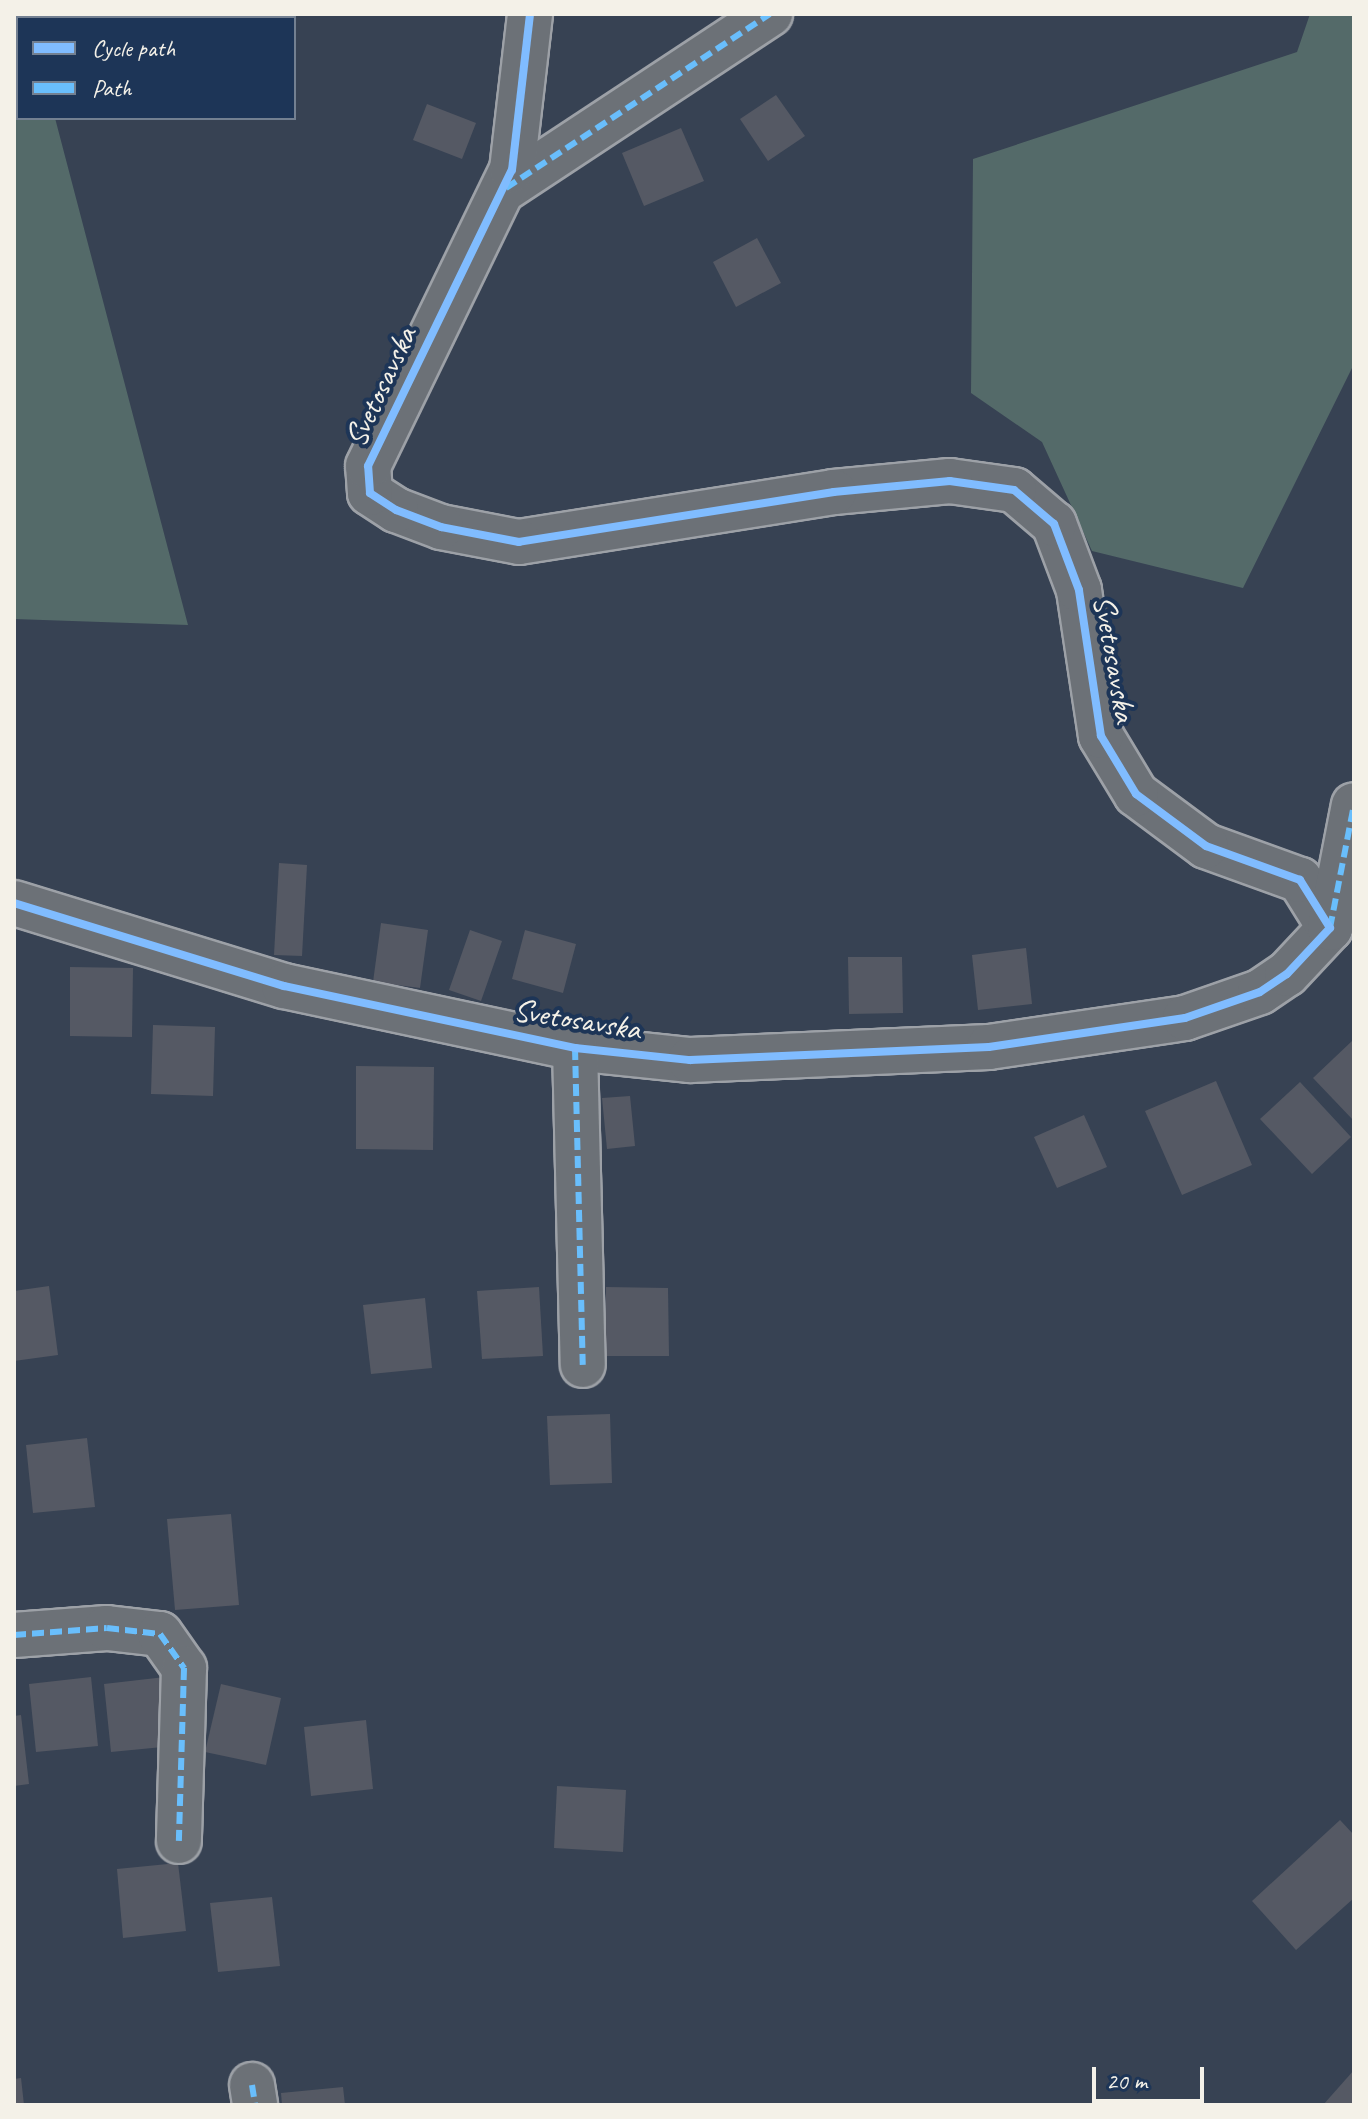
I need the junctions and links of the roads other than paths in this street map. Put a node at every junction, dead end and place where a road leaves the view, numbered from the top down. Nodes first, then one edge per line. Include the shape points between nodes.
1 (530, 14) edge
2 (770, 14) edge
3 (503, 190) junction
4 (1354, 805) edge
5 (14, 903) edge
6 (1330, 928) junction
7 (575, 1048) junction
8 (583, 1365) dead end
9 (14, 1635) edge
10 (179, 1841) dead end

1 - 3 street, Svetosavska via 512,170
2 - 3 street
3 - 6 street, Svetosavska via 368,466 370,493 441,527 519,542 834,492 950,481 1014,490 1054,524 1079,590 1101,736 1136,794 1206,846 1300,880
4 - 6 street
5 - 7 street, Svetosavska via 284,986
6 - 7 street, Svetosavska via 1287,974 1260,992 1185,1018 989,1047 690,1060
7 - 8 street, Svetosavska
9 - 10 street via 107,1628 160,1634 184,1668

